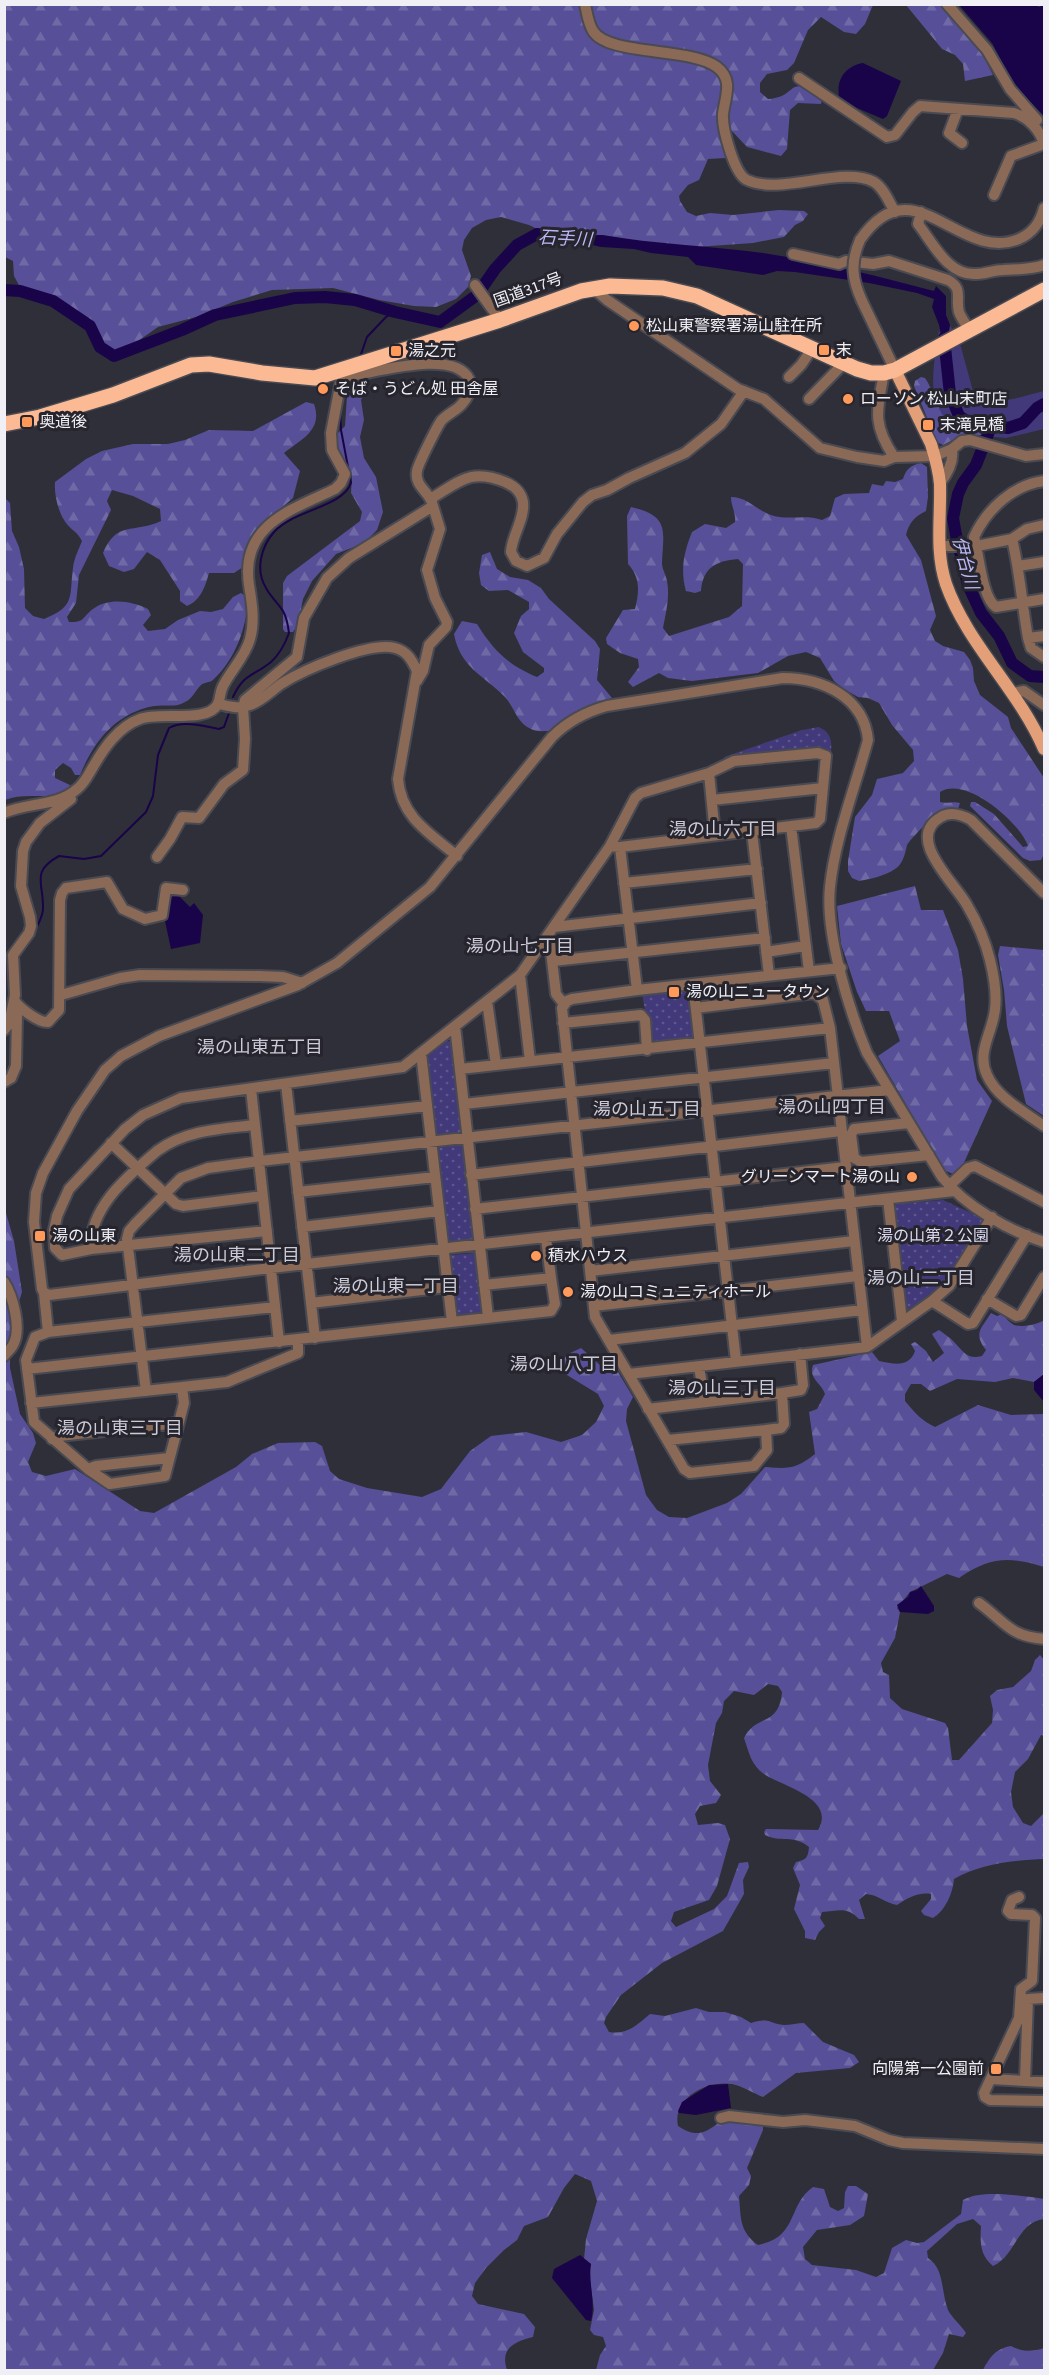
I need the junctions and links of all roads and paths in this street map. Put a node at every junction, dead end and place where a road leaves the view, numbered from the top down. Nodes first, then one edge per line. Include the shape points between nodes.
1 (585, 4) edge
2 (947, 4) edge
3 (799, 78) dead end
4 (958, 109) junction
5 (1044, 130) edge
6 (962, 143) dead end
7 (994, 195) dead end
8 (1044, 208) edge
9 (895, 212) junction
10 (921, 212) junction
11 (793, 254) dead end
12 (1044, 265) edge
13 (475, 285) dead end
14 (592, 287) junction
15 (1044, 290) edge
16 (500, 320) junction
17 (966, 332) junction
18 (812, 349) junction
19 (844, 363) junction
20 (889, 371) junction
21 (342, 373) junction
22 (789, 376) dead end
23 (744, 391) junction
24 (809, 399) dead end
25 (4, 424) edge
26 (952, 449) junction
27 (1044, 454) edge
28 (935, 456) junction
29 (894, 457) junction
30 (1044, 482) edge
31 (940, 483) junction
32 (433, 502) junction
33 (1044, 525) edge
34 (1012, 539) junction
35 (943, 546) junction
36 (973, 547) junction
37 (1044, 562) edge
38 (1018, 566) junction
39 (1044, 599) edge
40 (1022, 603) junction
41 (1044, 636) edge
42 (1028, 638) junction
43 (1044, 657) edge
44 (415, 683) junction
45 (1013, 693) junction
46 (218, 703) junction
47 (1044, 705) edge
48 (243, 707) junction
49 (1043, 741) edge
50 (708, 773) junction
51 (84, 782) junction
52 (824, 788) junction
53 (712, 800) junction
54 (4, 813) edge
55 (791, 826) junction
56 (752, 832) junction
57 (715, 836) junction
58 (615, 847) junction
59 (457, 856) junction
60 (157, 857) dead end
61 (757, 868) junction
62 (624, 883) junction
63 (183, 890) dead end
64 (1044, 893) edge
65 (761, 903) junction
66 (629, 918) junction
67 (552, 931) junction
68 (765, 938) junction
69 (806, 946) junction
70 (766, 952) junction
71 (633, 953) junction
72 (553, 962) junction
73 (841, 968) junction
74 (809, 971) junction
75 (520, 975) junction
76 (769, 975) junction
77 (302, 983) junction
78 (693, 984) junction
79 (637, 990) junction
80 (61, 995) junction
81 (487, 1000) junction
82 (17, 1004) junction
83 (564, 1004) junction
84 (696, 1008) junction
85 (563, 1023) junction
86 (455, 1026) junction
87 (830, 1028) junction
88 (4, 1030) edge
89 (701, 1042) junction
90 (647, 1050) junction
91 (421, 1053) junction
92 (567, 1057) junction
93 (530, 1061) junction
94 (834, 1063) junction
95 (496, 1065) junction
96 (460, 1069) junction
97 (704, 1077) junction
98 (4, 1082) edge
99 (286, 1084) junction
100 (251, 1089) junction
101 (889, 1090) junction
102 (571, 1092) junction
103 (838, 1096) junction
104 (464, 1104) junction
105 (427, 1106) junction
106 (707, 1112) junction
107 (290, 1121) junction
108 (909, 1123) junction
109 (255, 1125) junction
110 (575, 1126) junction
111 (1044, 1126) edge
112 (841, 1131) junction
113 (467, 1139) junction
114 (431, 1142) junction
115 (111, 1143) junction
116 (711, 1146) junction
117 (929, 1155) junction
118 (294, 1157) junction
119 (260, 1161) junction
120 (580, 1161) junction
121 (845, 1167) junction
122 (138, 1168) junction
123 (471, 1174) junction
124 (435, 1178) junction
125 (715, 1181) junction
126 (952, 1188) junction
127 (298, 1192) junction
128 (163, 1194) junction
129 (262, 1196) junction
130 (583, 1196) junction
131 (888, 1199) junction
132 (1044, 1202) edge
133 (849, 1203) junction
134 (475, 1209) junction
135 (439, 1211) junction
136 (992, 1217) junction
137 (720, 1218) junction
138 (302, 1227) junction
139 (267, 1231) junction
140 (586, 1233) junction
141 (1028, 1235) junction
142 (546, 1238) junction
143 (854, 1241) junction
144 (1044, 1242) edge
145 (480, 1245) junction
146 (128, 1246) junction
147 (443, 1249) junction
148 (91, 1250) junction
149 (724, 1256) junction
150 (306, 1264) junction
151 (271, 1268) junction
152 (590, 1271) junction
153 (858, 1276) junction
154 (1044, 1277) edge
155 (551, 1278) junction
156 (4, 1282) edge
157 (132, 1284) junction
158 (484, 1285) junction
159 (447, 1287) junction
160 (728, 1290) junction
161 (44, 1293) junction
162 (987, 1299) junction
163 (932, 1301) junction
164 (311, 1303) junction
165 (594, 1306) junction
166 (275, 1307) junction
167 (862, 1310) junction
168 (488, 1317) junction
169 (902, 1321) junction
170 (138, 1322) junction
171 (452, 1322) junction
172 (732, 1325) junction
173 (48, 1332) junction
174 (315, 1338) junction
175 (298, 1339) junction
176 (609, 1340) junction
177 (279, 1342) junction
178 (867, 1347) junction
179 (800, 1354) junction
180 (4, 1356) edge
181 (141, 1356) junction
182 (736, 1361) junction
183 (699, 1367) junction
184 (27, 1369) junction
185 (629, 1374) junction
186 (182, 1387) junction
187 (146, 1391) junction
188 (782, 1393) junction
189 (705, 1402) junction
190 (31, 1404) junction
191 (648, 1409) junction
192 (178, 1423) junction
193 (766, 1430) junction
194 (52, 1439) junction
195 (668, 1440) junction
196 (169, 1458) junction
197 (88, 1469) junction
198 (979, 1603) dead end
199 (1044, 1639) edge
200 (1019, 1897) dead end
201 (1044, 1998) edge
202 (991, 2079) junction
203 (1025, 2080) junction
204 (1044, 2082) edge
205 (1044, 2101) edge
206 (721, 2118) dead end
207 (1044, 2149) edge

1 - 9 street via 592,30 598,37 616,45 700,58 723,73 728,89 723,115 728,141 737,172 745,180 778,184 857,178 873,182
2 - 5 street via 987,50 1010,89
3 - 4 street via 887,137 895,135 920,106
4 - 6 street via 949,133
4 - 7 street via 1023,116 1043,139 1044,144 1011,156
8 - 10 street via 1033,231 998,244 978,241
9 - 10 street
9 - 20 street, bridge via 876,221 860,240 852,273
10 - 12 street via 918,225 941,257 964,273
11 - 17 street via 832,263 889,261 948,280 959,291 959,312
13 - 16 street
14 - 16 highway, 国道317号
14 - 18 highway, 国道317号 via 646,286 684,292
14 - 23 street
15 - 17 highway
16 - 21 highway, 国道317号
17 - 20 highway
18 - 19 highway, 国道317号
18 - 22 street
19 - 20 highway, 国道317号 via 871,373
19 - 24 street
20 - 28 main road
20 - 29 street via 877,417 880,433
21 - 25 highway, 国道317号 via 301,378 209,364 191,365 113,395
21 - 32 street via 433,363 465,372 471,385 469,394 442,421 417,469 419,485
21 - 46 street via 331,433 332,450 345,474 335,489 287,511 259,535 248,566 253,604 251,638 222,687
23 - 29 street via 764,399 820,448 875,460
23 - 32 street via 721,424 686,453 583,502 557,534 544,558 527,566 516,561 511,552 523,509 523,500 515,488 488,476 473,475
26 - 27 street via 962,441 978,441 1019,454
26 - 28 street
26 - 31 street via 952,462
28 - 29 street
28 - 31 main road
30 - 36 street via 1015,492 987,513
31 - 35 main road
32 - 44 street via 440,529 427,570 447,622 429,645 423,671
32 - 48 street via 405,525 349,558 327,578 304,618 297,657 248,697
33 - 34 street
34 - 36 street
34 - 38 street
35 - 36 street
35 - 45 main road via 942,569 954,601
36 - 40 street via 991,604 996,607
37 - 38 street
38 - 40 street
39 - 40 street
40 - 42 street
41 - 42 street
42 - 43 street via 1031,648
44 - 48 street via 417,671 405,653 396,648 373,649 319,663
44 - 59 street via 398,778 399,793 412,816
45 - 47 street via 1024,691
45 - 49 main road
46 - 48 street
46 - 51 street via 204,714 156,715 124,727 103,749
48 - 60 street via 243,770 224,784 199,818 182,817
50 - 52 street via 734,761 823,753 827,760
50 - 53 street
50 - 58 street via 641,793 635,798
51 - 54 street via 62,799
51 - 82 street via 86,786 40,823 26,842 21,885 31,926 14,955
52 - 53 street
52 - 55 street via 820,819
53 - 57 street
55 - 56 street
55 - 69 street
56 - 57 street
56 - 61 street
57 - 58 street
58 - 62 street
58 - 67 street
59 - 73 street via 552,737 577,717 607,706 783,678 815,680 858,709 868,740 830,889 829,913
59 - 77 street via 418,899 338,963
61 - 62 street
61 - 65 street
62 - 66 street
63 - 80 street via 166,888 162,915 145,919 123,909 108,882 64,890 60,900
64 - 111 street via 971,820 947,814 934,823 927,837 931,853 978,926 992,969 996,1008 982,1053 986,1075 999,1092
65 - 66 street
65 - 68 street
66 - 67 street
66 - 71 street
67 - 72 street
67 - 75 street
68 - 70 street
68 - 71 street
69 - 70 street
69 - 74 street
70 - 76 street
71 - 72 street
71 - 79 street
72 - 83 street via 556,994
73 - 74 street
73 - 101 street via 860,1035
74 - 76 street
75 - 81 street
75 - 93 street
76 - 78 street
77 - 80 street via 284,977 140,975
77 - 161 street via 159,1036 121,1056 105,1070 68,1126 36,1193 35,1235
78 - 79 street
78 - 84 street
79 - 83 street via 572,999
80 - 82 street via 60,1010 48,1022 42,1023
81 - 86 street
81 - 95 street
82 - 88 street
82 - 98 street via 16,1066 11,1078
83 - 85 street
84 - 87 street via 814,993 823,1000
84 - 89 street
85 - 90 street via 641,1015 645,1020
85 - 92 street
86 - 91 street
86 - 96 street
87 - 89 street
87 - 94 street
89 - 90 street
89 - 97 street
90 - 92 street
91 - 99 street via 403,1067
91 - 105 street
92 - 93 street
92 - 102 street
93 - 95 street
94 - 97 street
94 - 103 street
95 - 96 street
96 - 104 street
97 - 102 street
97 - 106 street
99 - 100 street
99 - 107 street
100 - 109 street
100 - 115 street via 170,1102 143,1115
101 - 103 street
101 - 108 street
102 - 104 street
102 - 110 street
103 - 106 street
103 - 112 street
104 - 113 street
105 - 107 street
105 - 114 street
106 - 110 street
106 - 116 street
107 - 118 street
108 - 117 street
108 - 117 street via 854,1130 854,1158 861,1162
109 - 119 street
109 - 122 street via 185,1136 162,1147
110 - 113 street
110 - 120 street
112 - 116 street
112 - 121 street
113 - 114 street
113 - 123 street
114 - 118 street
114 - 124 street
115 - 122 street
115 - 148 street via 69,1189 54,1230 58,1253
116 - 120 street
116 - 125 street
117 - 126 street
118 - 119 street
118 - 127 street
119 - 128 street via 194,1172
119 - 129 street
120 - 123 street
120 - 130 street
121 - 125 street
121 - 133 street
122 - 128 street
122 - 148 street via 100,1210
123 - 134 street
124 - 127 street
124 - 135 street
125 - 130 street
125 - 137 street
126 - 131 street
126 - 132 street via 968,1168 975,1167
126 - 136 street
127 - 138 street
128 - 129 street via 183,1206
128 - 146 street via 129,1231
129 - 139 street
130 - 134 street
130 - 140 street
131 - 133 street
131 - 169 street
133 - 137 street
133 - 143 street
134 - 145 street
135 - 138 street
135 - 147 street
136 - 141 street
136 - 163 street via 949,1286
137 - 140 street
137 - 149 street
138 - 150 street
139 - 146 street
139 - 151 street
140 - 142 street
140 - 152 street
141 - 144 street
141 - 162 street
142 - 145 street
142 - 155 street
143 - 149 street
143 - 153 street
145 - 147 street
145 - 158 street
146 - 148 street
146 - 157 street
147 - 150 street
147 - 159 street
149 - 152 street
149 - 160 street
150 - 151 street
150 - 164 street
151 - 157 street
151 - 166 street
152 - 165 street
153 - 160 street
153 - 167 street
154 - 162 street via 1021,1315 1016,1316
155 - 158 street
155 - 168 street via 555,1304 550,1311
156 - 180 street via 16,1323 15,1340
157 - 161 street
157 - 170 street
158 - 168 street
159 - 164 street
159 - 171 street
160 - 165 street
160 - 172 street
161 - 173 street
162 - 163 street via 968,1324
163 - 169 street
164 - 174 street
165 - 176 street via 595,1317
166 - 170 street
166 - 177 street
167 - 172 street
167 - 178 street
168 - 171 street
169 - 178 street
170 - 173 street
170 - 181 street
171 - 174 street
172 - 176 street
172 - 182 street
173 - 184 street via 34,1337
174 - 175 street
175 - 177 street
175 - 186 street via 298,1353 227,1382
176 - 185 street
177 - 181 street
178 - 179 street
179 - 182 street
179 - 188 street via 804,1385 801,1390
181 - 184 street
181 - 187 street
182 - 183 street
183 - 185 street
183 - 189 street
184 - 190 street
185 - 191 street
186 - 187 street
186 - 192 street via 184,1403
187 - 190 street
188 - 189 street
188 - 193 street via 784,1424
189 - 191 street
190 - 194 street via 34,1422
191 - 195 street
192 - 194 street
192 - 196 street
193 - 195 street
193 - 195 street via 767,1450 754,1466 690,1473
194 - 197 street
196 - 197 street
196 - 197 street via 161,1479 110,1484
198 - 199 street via 1017,1634
200 - 202 street via 1012,1900 1008,1911 1035,1918 1032,1981 1021,1989 1019,2018
201 - 203 street via 1028,1999
202 - 203 street
202 - 205 street via 984,2093 990,2100
203 - 204 street
206 - 207 street via 729,2115 855,2126 903,2143

